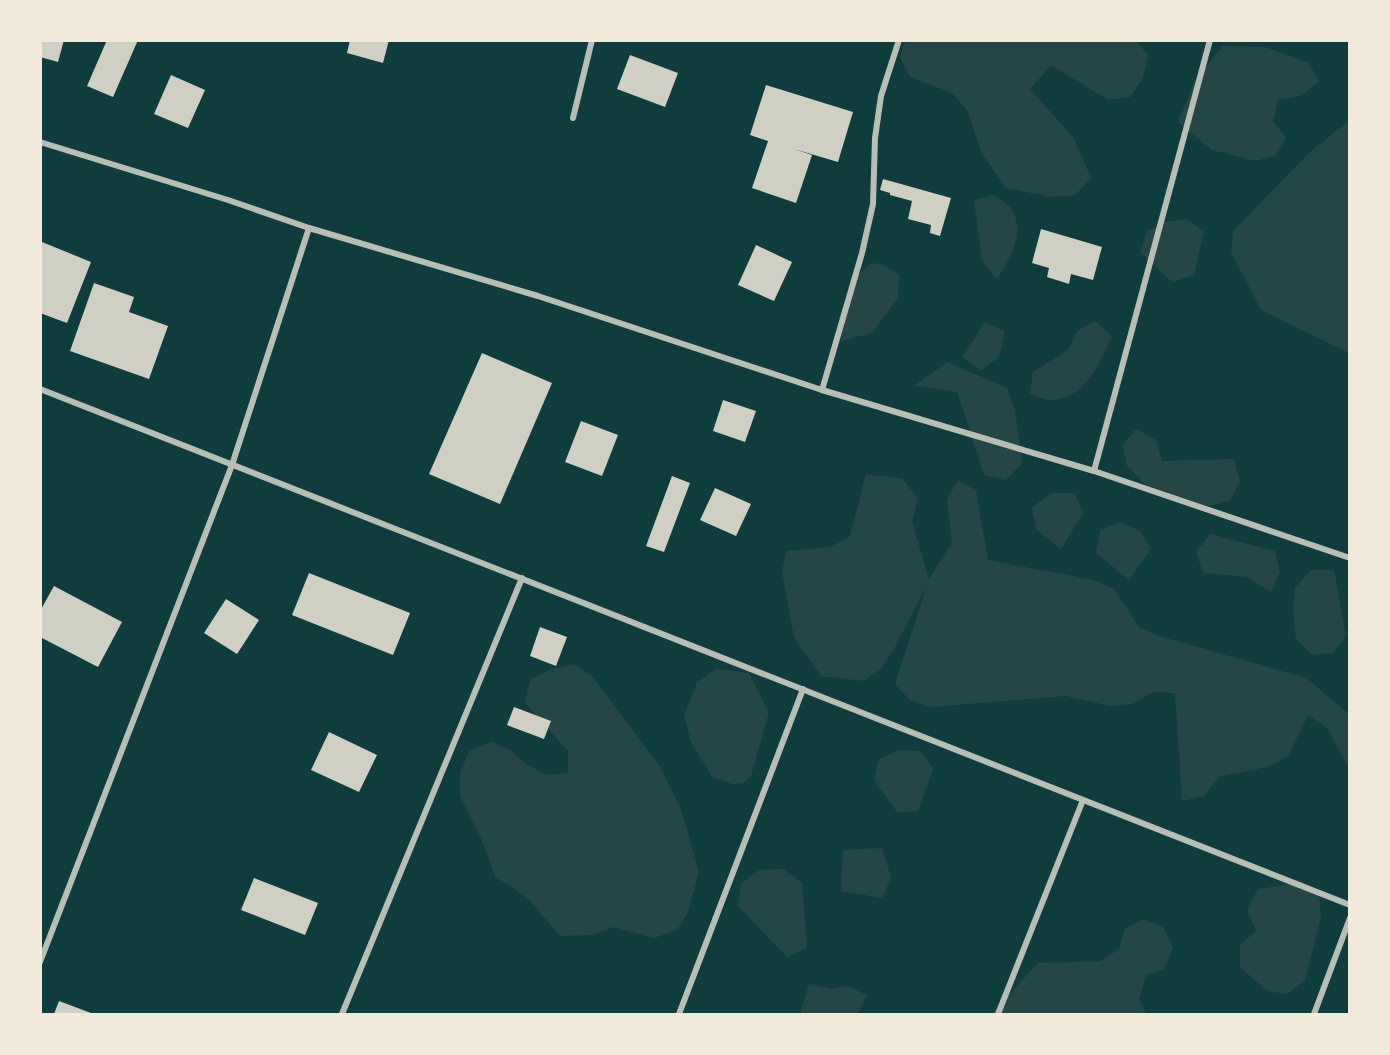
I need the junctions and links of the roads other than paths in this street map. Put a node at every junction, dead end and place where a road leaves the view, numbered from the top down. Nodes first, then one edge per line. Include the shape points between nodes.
1 (592, 40) edge
2 (898, 40) edge
3 (1210, 40) edge
4 (573, 118) dead end
5 (40, 142) edge
6 (309, 228) junction
7 (40, 389) edge
8 (822, 390) junction
9 (232, 465) junction
10 (1095, 471) junction
11 (1350, 558) edge
12 (522, 578) junction
13 (803, 689) junction
14 (1083, 800) junction
15 (1350, 905) edge
16 (1350, 918) edge
17 (40, 962) edge
18 (342, 1014) edge
19 (679, 1014) edge
20 (998, 1014) edge
21 (1314, 1014) edge

1 - 4 street
2 - 8 street via 881,96 873,204
3 - 10 street
5 - 6 street
6 - 8 street via 537,296
6 - 9 street
7 - 9 street
8 - 10 street
9 - 12 street
9 - 17 street
10 - 11 street
12 - 13 street
12 - 18 street
13 - 14 street
13 - 19 street
14 - 15 street
14 - 20 street
16 - 21 street

